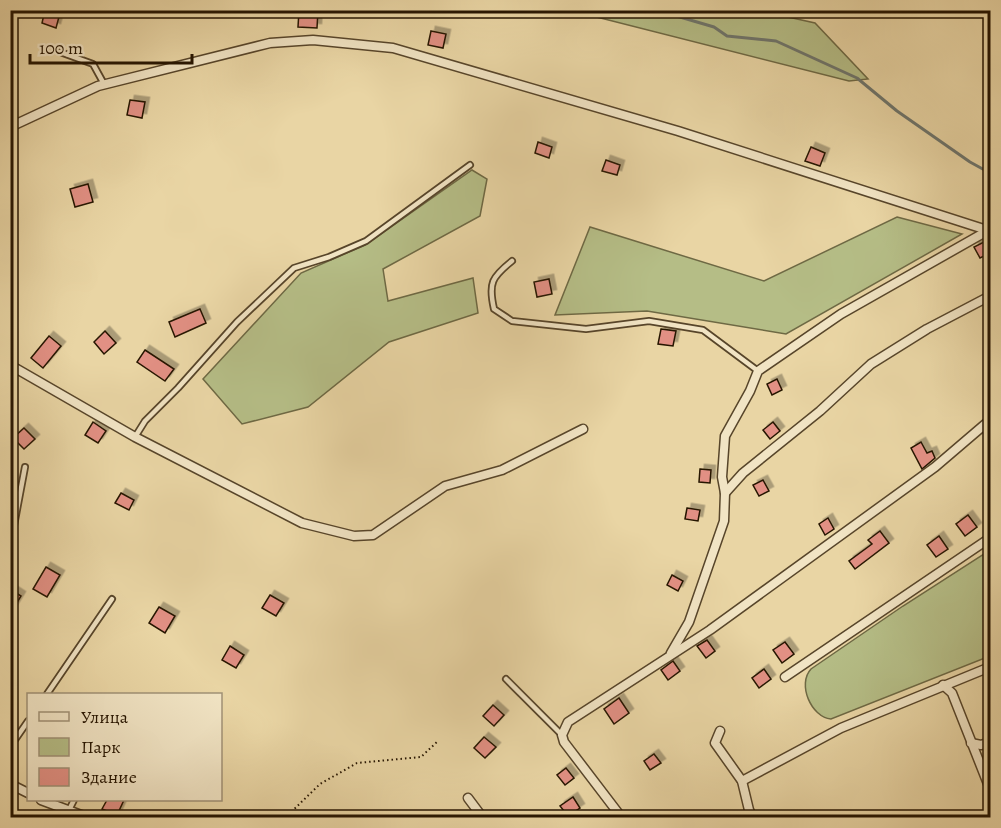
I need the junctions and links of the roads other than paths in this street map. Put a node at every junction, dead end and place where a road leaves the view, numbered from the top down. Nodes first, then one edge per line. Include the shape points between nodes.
1 (60, 52) dead end
2 (104, 84) junction
3 (10, 127) edge
4 (470, 165) dead end
5 (990, 230) edge
6 (512, 261) dead end
7 (990, 296) edge
8 (10, 365) edge
9 (758, 371) junction
10 (990, 420) edge
11 (582, 429) dead end
12 (135, 437) junction
13 (25, 467) dead end
14 (725, 493) junction
15 (990, 538) edge
16 (10, 547) edge
17 (112, 599) dead end
18 (669, 656) junction
19 (990, 667) edge
20 (785, 676) dead end
21 (506, 679) dead end
22 (943, 685) junction
23 (47, 693) edge
24 (27, 722) edge
25 (720, 731) dead end
26 (562, 735) junction
27 (990, 742) edge
28 (971, 743) junction
29 (10, 747) edge
30 (742, 781) junction
31 (10, 784) edge
32 (990, 789) edge
33 (27, 792) edge
34 (468, 798) dead end
35 (44, 801) edge
36 (74, 801) edge
37 (69, 810) junction
38 (90, 818) edge
39 (483, 818) edge
40 (622, 818) edge
41 (753, 818) edge

1 - 2 lane via 93,64
2 - 3 street
2 - 5 street via 270,43 314,40 393,48 678,131
4 - 12 lane via 366,241 294,268 237,322 145,421
5 - 9 street via 850,309
6 - 9 lane via 494,276 490,293 494,309 512,321 586,329 649,321 703,330
7 - 14 street via 871,364 743,473
8 - 12 street
9 - 14 street via 725,436
10 - 18 street via 935,467
11 - 12 street via 502,470 445,486 373,535 354,536 302,524
13 - 16 lane
14 - 18 street via 724,521 689,622
15 - 20 street
17 - 23 lane
18 - 26 street via 568,722
19 - 22 street
21 - 26 lane
22 - 28 street via 952,693
22 - 30 street via 841,728
24 - 29 lane
25 - 30 street via 715,743
26 - 40 street
27 - 28 street
28 - 32 street
30 - 41 street
31 - 33 street
34 - 39 street
35 - 37 street
36 - 37 lane
37 - 38 street

